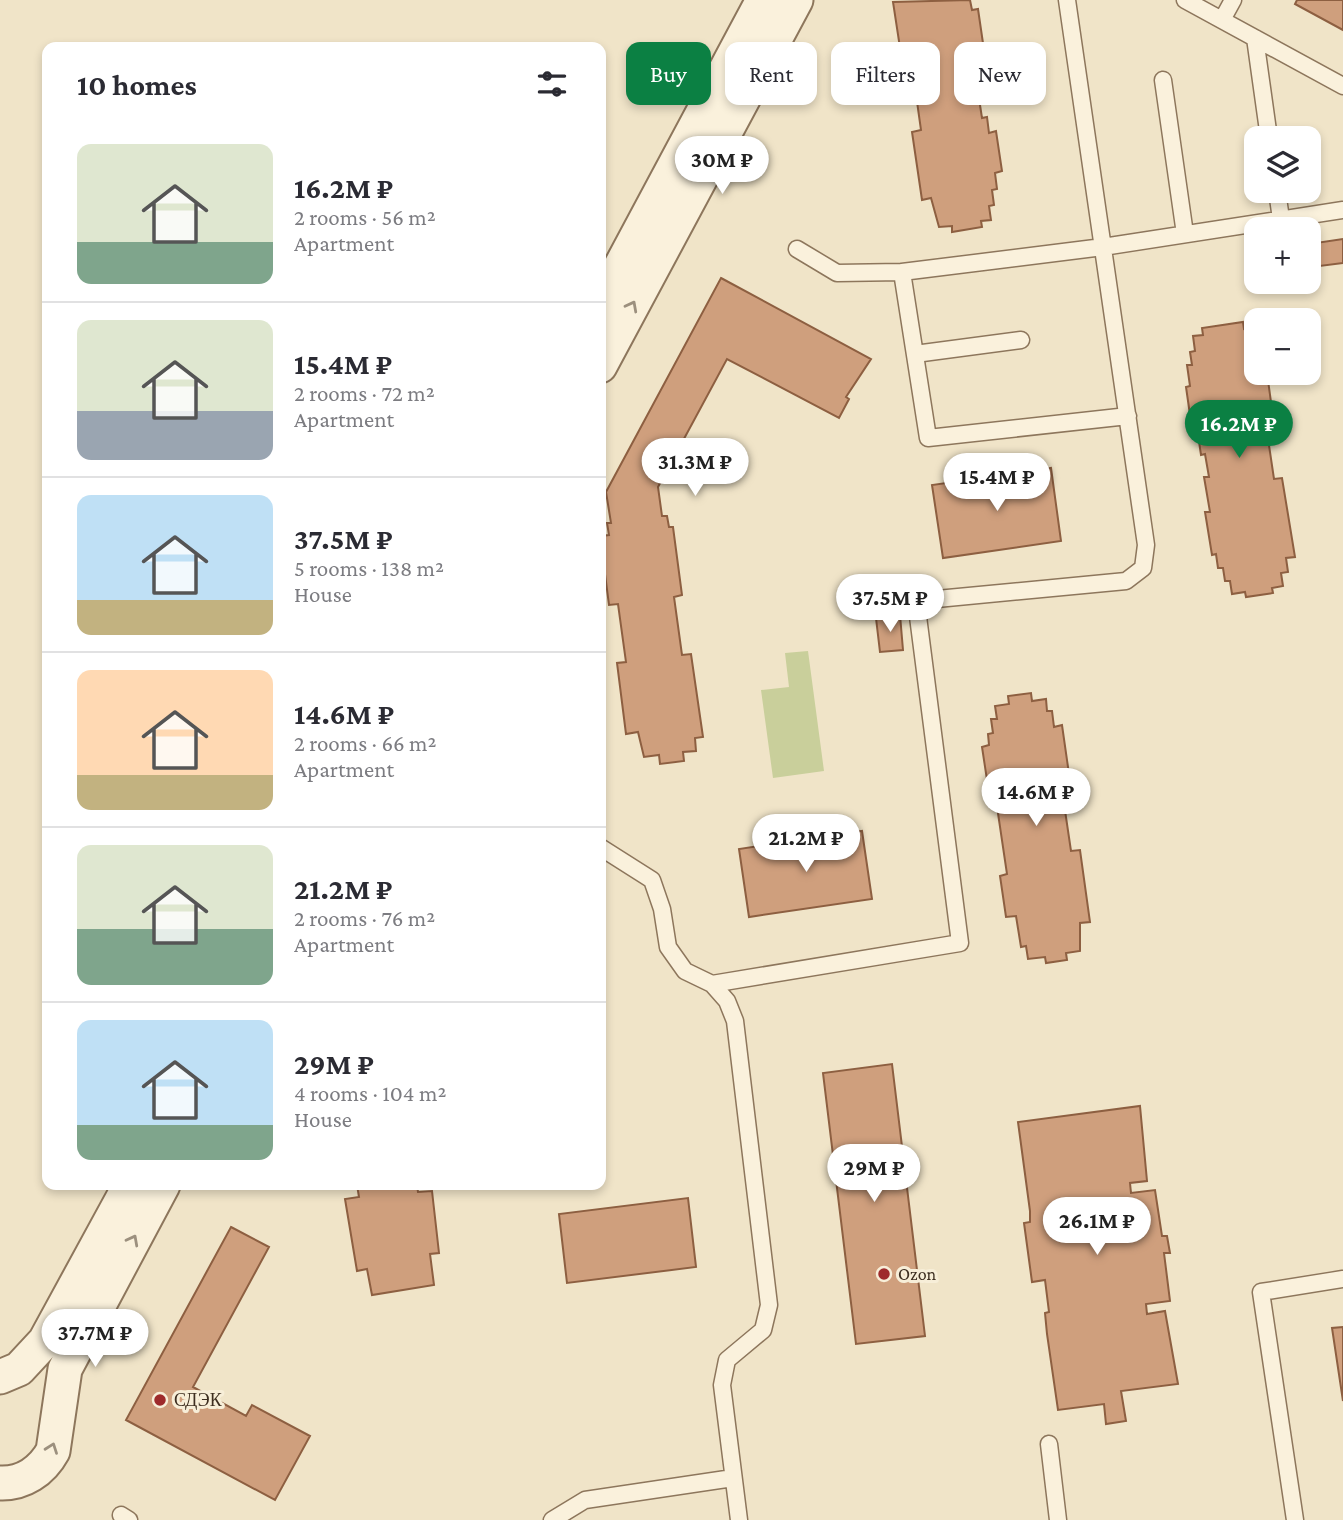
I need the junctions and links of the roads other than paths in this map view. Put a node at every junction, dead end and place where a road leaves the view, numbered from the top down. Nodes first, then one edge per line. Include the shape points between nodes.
1 (763, 0) edge
2 (796, 0) edge
3 (1067, 0) edge
4 (1185, 0) edge
5 (1233, 0) edge
6 (1222, 20) junction
7 (1255, 38) junction
8 (1163, 80) dead end
9 (1343, 86) edge
10 (1267, 126) edge
11 (1343, 210) edge
12 (1295, 217) edge
13 (1244, 225) edge
14 (1185, 234) junction
15 (1103, 247) junction
16 (797, 249) dead end
17 (902, 272) junction
18 (606, 294) edge
19 (1021, 340) dead end
20 (915, 354) junction
21 (606, 355) edge
22 (1128, 416) junction
23 (606, 850) edge
24 (712, 984) junction
25 (127, 1190) edge
26 (160, 1190) edge
27 (1343, 1279) edge
28 (0, 1377) edge
29 (1049, 1444) dead end
30 (733, 1478) junction
31 (0, 1483) edge
32 (553, 1520) edge
33 (739, 1520) edge
34 (1058, 1520) edge
35 (1295, 1520) edge

1 - 18 street
21 -> 2 street
3 - 15 lane
4 - 6 lane
5 - 6 lane
6 - 7 lane
7 - 9 lane
7 - 10 lane
8 - 14 lane
11 - 12 lane
13 - 14 lane
14 - 15 lane
15 - 17 lane
15 - 22 lane
16 - 17 lane via 837,273
17 - 20 lane
19 - 20 lane
20 - 22 lane via 928,438
22 - 24 lane via 1146,545 1143,568 1126,581 916,601 960,943
23 - 24 lane via 652,880 668,947 685,971
24 - 30 lane via 735,1021 769,1305 763,1330 727,1360 722,1385
25 - 28 street via 46,1341 19,1368
31 -> 26 street via 26,1478 46,1463 53,1451 65,1369
27 - 35 lane via 1261,1292
29 - 34 lane
30 - 32 lane via 584,1500
30 - 33 lane

